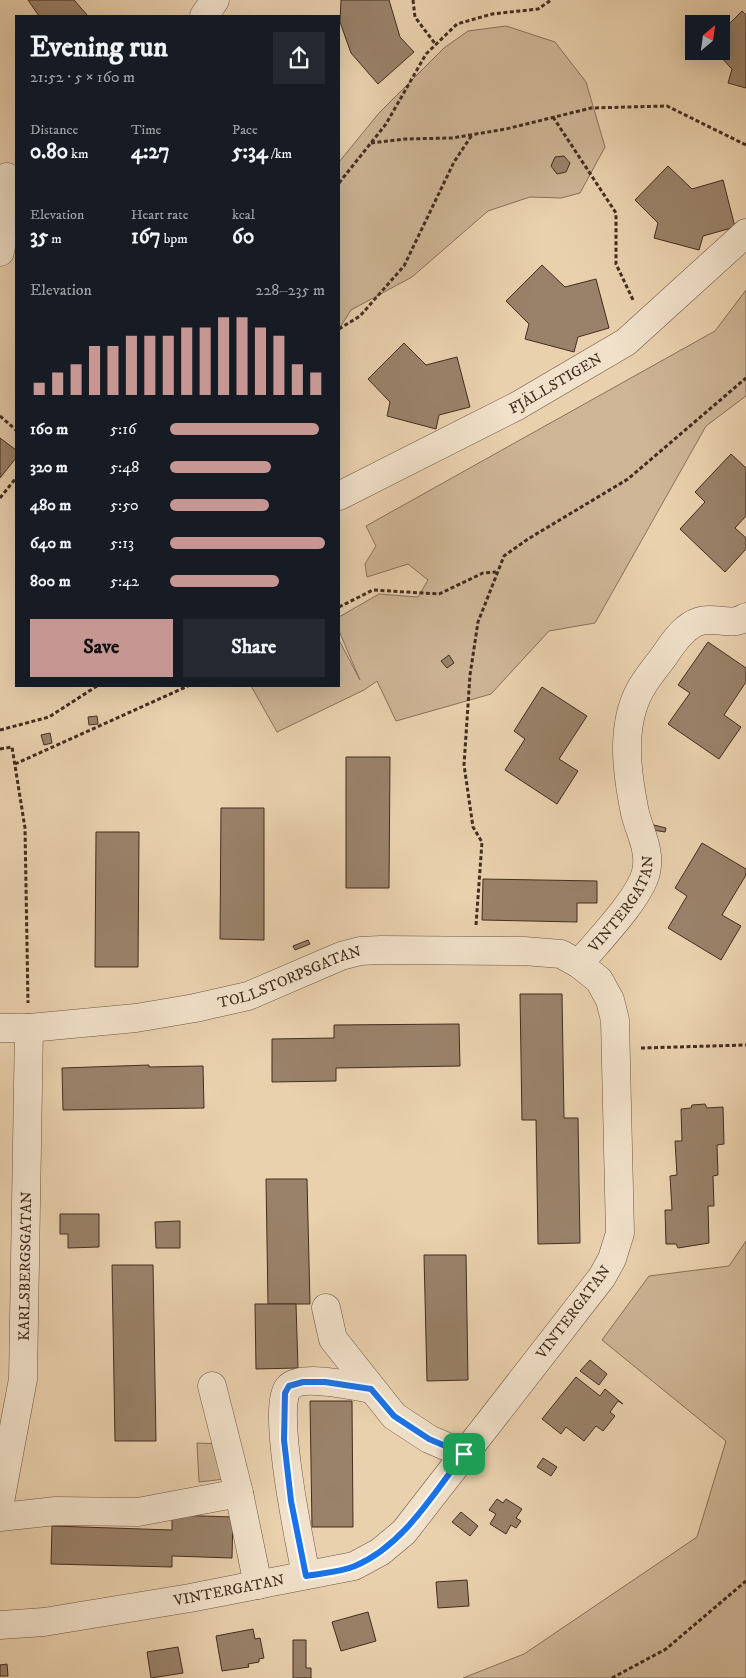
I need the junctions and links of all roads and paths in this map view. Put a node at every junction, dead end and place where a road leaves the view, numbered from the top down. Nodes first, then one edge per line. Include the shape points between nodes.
1 (215, 0) edge
2 (413, 0) edge
3 (551, 0) edge
4 (205, 15) edge
5 (436, 45) junction
6 (553, 117) junction
7 (472, 135) junction
8 (371, 143) junction
9 (746, 145) edge
10 (8, 177) edge
11 (340, 182) edge
12 (746, 233) edge
13 (0, 252) edge
14 (645, 325) junction
15 (340, 328) edge
16 (746, 378) edge
17 (0, 416) edge
18 (15, 429) edge
19 (15, 479) edge
20 (340, 495) edge
21 (0, 498) edge
22 (496, 572) junction
23 (340, 606) edge
24 (746, 617) edge
25 (95, 687) edge
26 (186, 687) edge
27 (0, 730) edge
28 (0, 749) edge
29 (15, 764) junction
30 (474, 952) junction
31 (580, 964) junction
32 (0, 1028) edge
33 (29, 1028) junction
34 (746, 1046) edge
35 (615, 1049) junction
36 (326, 1308) dead end
37 (212, 1386) dead end
38 (371, 1389) junction
39 (464, 1454) junction
40 (239, 1493) junction
41 (0, 1502) edge
42 (0, 1517) edge
43 (306, 1576) junction
44 (746, 1581) edge
45 (258, 1585) junction
46 (0, 1625) edge
47 (612, 1678) edge

1 - 4 street
2 - 5 path via 415,17
3 - 5 path via 538,9 492,14 458,24
5 - 8 path via 426,54 386,124
6 - 7 path
6 - 9 path via 591,108 667,106
6 - 14 path via 616,213 616,264
7 - 8 path
7 - 15 path via 454,162 404,266 360,316
8 - 11 path
10 - 13 street via 9,200
12 - 14 street, FJÄLLSTIGEN
14 - 20 street, FJÄLLSTIGEN via 626,342 517,406
16 - 22 path via 628,479 504,556
17 - 18 path
19 - 21 path
22 - 23 path via 483,573 439,594 373,590
22 - 30 path via 478,622 470,675 464,765 473,827 482,842
24 - 31 street, VINTERGATAN via 740,621 714,618 697,621 684,630 639,690 631,712 627,776 647,850 646,872 639,890
25 - 27 path via 49,717
26 - 29 path
28 - 29 path via 12,747
29 - 33 path via 25,828
30 - 31 street, TOLLSTORPSGATAN via 561,954
30 - 33 street, TOLLSTORPSGATAN via 360,951 248,996 136,1018
31 - 35 street, VINTERGATAN via 599,980 610,1000 615,1020
32 - 33 street, TOLLSTORPSGATAN
33 - 41 street, KARLSBERGSGATAN via 23,1379
34 - 35 path
35 - 39 street, VINTERGATAN via 620,1232 612,1259 602,1277
36 - 38 street via 333,1338
37 - 40 street
38 - 39 street via 394,1416 429,1439
38 - 43 street via 303,1382 289,1386 285,1393 284,1440 288,1475
39 - 43 street, VINTERGATAN via 404,1532 380,1552 354,1566
40 - 42 street via 138,1512 56,1511
40 - 45 street
43 - 45 street, VINTERGATAN
44 - 47 path via 666,1649
45 - 46 street, VINTERGATAN via 44,1622

